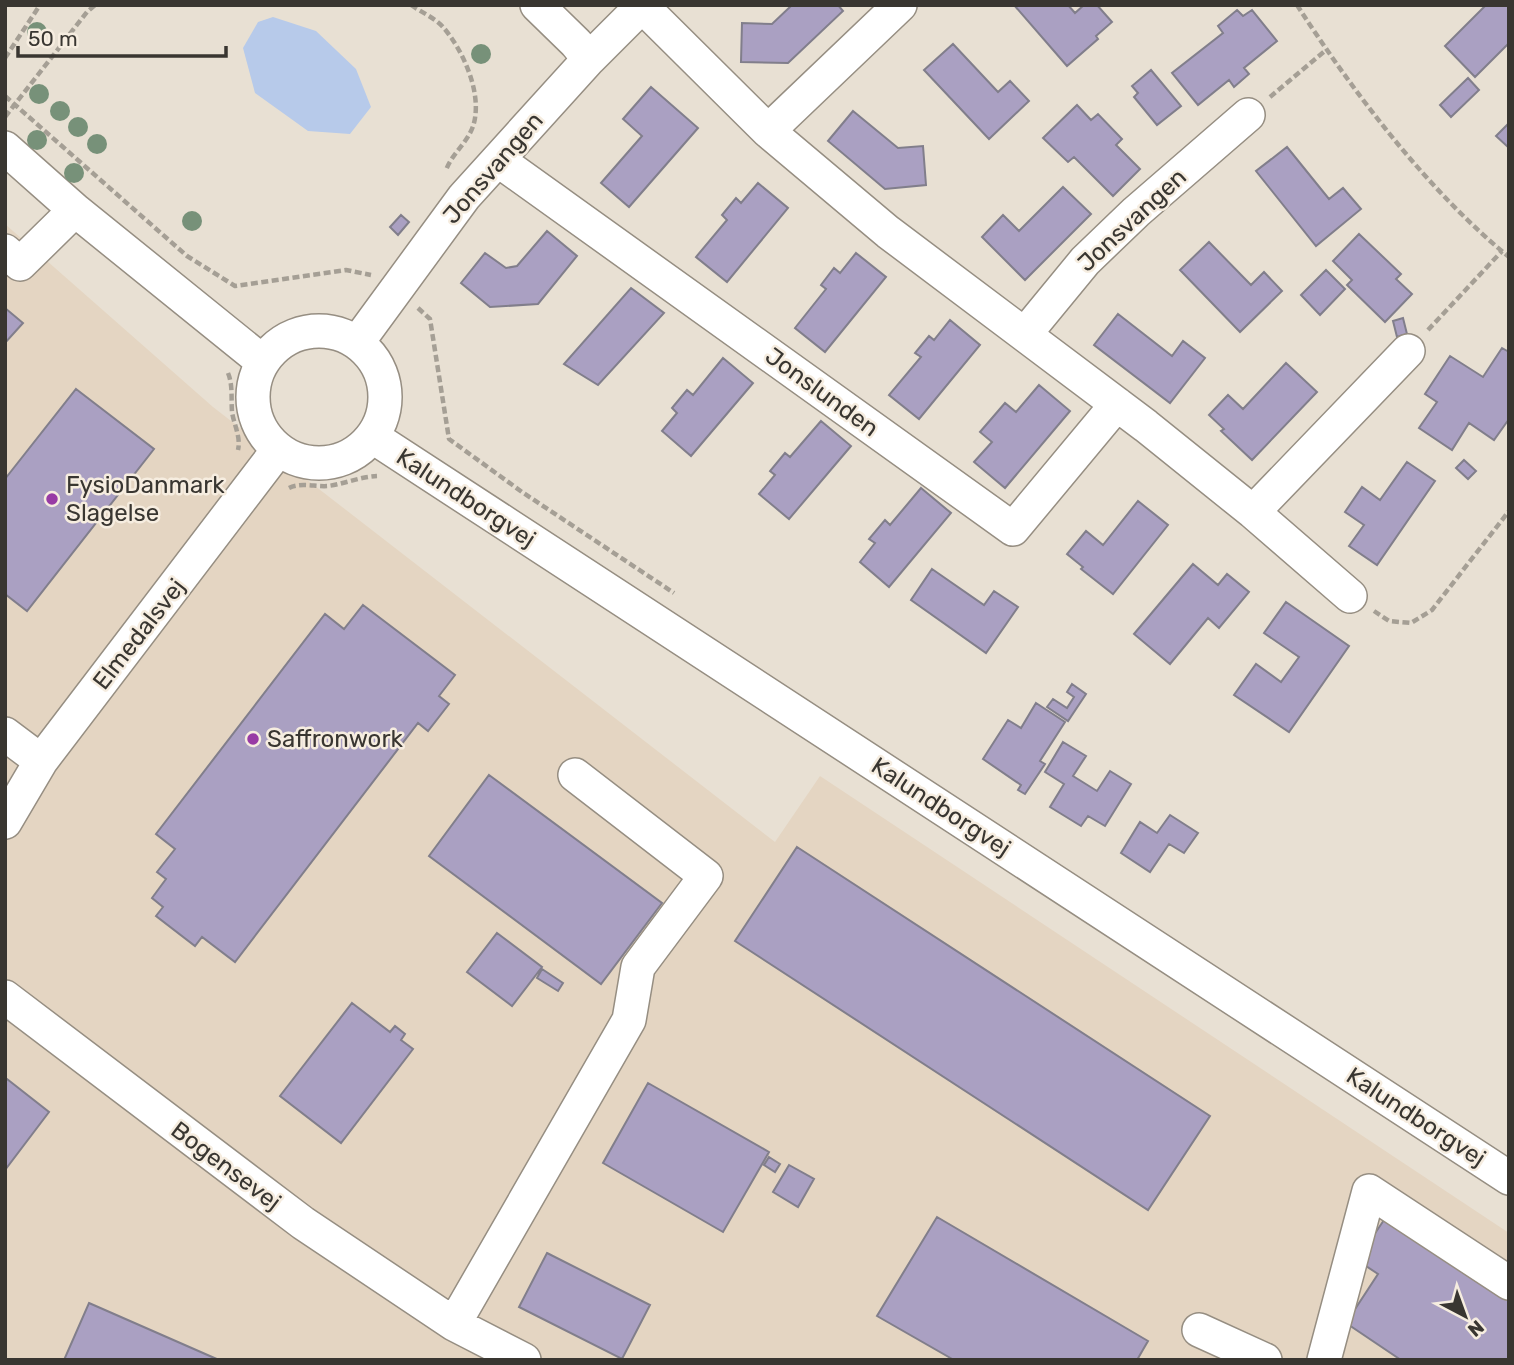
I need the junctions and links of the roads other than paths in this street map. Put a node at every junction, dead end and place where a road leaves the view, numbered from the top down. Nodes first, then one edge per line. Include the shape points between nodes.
1 (537, 5) edge
2 (901, 5) edge
3 (642, 6) edge
4 (589, 59) junction
5 (1248, 115) road end
6 (768, 131) junction
7 (5, 148) edge
8 (498, 160) junction
9 (75, 210) junction
10 (5, 251) edge
11 (1025, 334) junction
12 (357, 342) junction
13 (1408, 351) road end
14 (263, 362) junction
15 (1117, 404) junction
16 (373, 437) junction
17 (278, 450) junction
18 (1252, 512) junction
19 (1350, 596) road end
20 (5, 734) edge
21 (41, 761) junction
22 (575, 775) dead end
23 (5, 821) edge
24 (5, 998) edge
25 (1509, 1178) edge
26 (1509, 1283) edge
27 (454, 1324) junction
28 (1199, 1330) dead end
29 (524, 1360) edge
30 (1265, 1360) edge
31 (1324, 1360) edge

1 - 4 street
2 - 6 street
3 - 4 street, Jonsvangen
3 - 6 street, Jonsvangen
4 - 8 street, Jonsvangen
5 - 11 street, Jonsvangen via 1086,261
6 - 11 street, Jonsvangen via 888,232
7 - 9 street
8 - 12 street, Jonsvangen via 464,197
8 - 15 street, Jonslunden via 1013,529
9 - 10 street via 20,264
9 - 14 street
11 - 15 street, Jonsvangen
12 - 14 street via 316,331 295,335
12 - 16 street via 383,376 386,397
13 - 18 street
14 - 17 street via 253,399 260,427
15 - 18 street, Jonsvangen
16 - 17 street via 348,457 317,464
16 - 25 street, Kalundborgvej
17 - 21 street, Elmedalsvej
18 - 19 street, Jonsvangen
20 - 21 street
21 - 23 street, Elmedalsvej
22 - 27 street via 706,876 638,967 629,1020
24 - 27 street, Bogensevej via 303,1223
26 - 31 street via 1369,1191
27 - 29 street, Bogensevej
28 - 30 street

